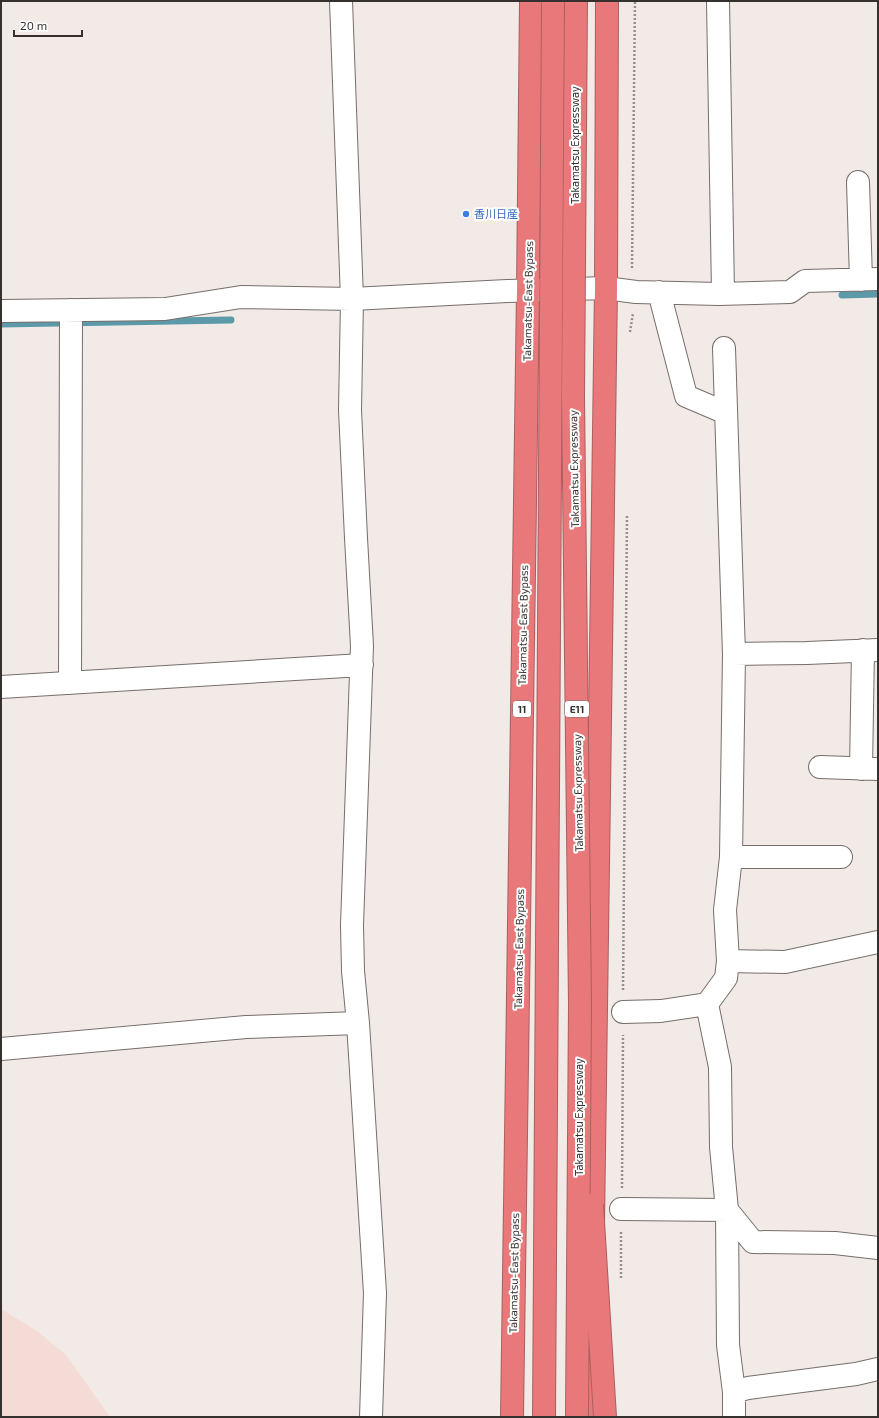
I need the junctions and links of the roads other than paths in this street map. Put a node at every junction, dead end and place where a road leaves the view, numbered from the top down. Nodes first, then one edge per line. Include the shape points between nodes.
1 (341, 1) edge
2 (531, 1) edge
3 (553, 1) edge
4 (576, 1) edge
5 (607, 1) edge
6 (718, 1) edge
7 (858, 182) dead end
8 (870, 280) edge
9 (606, 288) junction
10 (528, 290) junction
11 (659, 292) junction
12 (723, 293) junction
13 (352, 299) junction
14 (71, 310) junction
15 (1, 311) edge
16 (724, 348) dead end
17 (726, 413) junction
18 (870, 650) edge
19 (734, 654) junction
20 (362, 665) junction
21 (70, 683) junction
22 (1, 687) edge
23 (820, 767) dead end
24 (869, 769) edge
25 (841, 856) dead end
26 (731, 857) junction
27 (878, 942) edge
28 (728, 961) junction
29 (580, 1004) junction
30 (707, 1004) junction
31 (623, 1012) road end
32 (358, 1024) junction
33 (1, 1049) edge
34 (621, 1209) road end
35 (727, 1210) junction
36 (878, 1248) edge
37 (878, 1369) edge
38 (734, 1392) junction
39 (371, 1417) edge
40 (512, 1417) edge
41 (544, 1417) edge
42 (577, 1417) edge
43 (590, 1417) edge
44 (605, 1417) edge
45 (734, 1417) edge

1 - 13 street
2 - 10 highway, Takamatsu-East Bypass / 11
3 - 41 highway, Takamatsu Expressway / E11, bridge
4 - 29 highway, Takamatsu Expressway / E11, bridge via 573,398
5 - 9 highway
6 - 12 street
7 - 8 street
8 - 12 street via 805,281 790,292
9 - 10 street
9 - 11 street
9 - 43 highway
10 - 13 street
10 - 40 highway, Takamatsu-East Bypass / 11
11 - 12 street
11 - 17 street via 686,396
13 - 14 street via 242,297 165,309
13 - 20 street via 350,410
14 - 15 street
14 - 21 street
16 - 17 street
17 - 19 street
18 - 19 street
18 - 24 street
19 - 26 street
20 - 21 street
20 - 32 street via 352,925
21 - 22 street
23 - 24 street
25 - 26 street
26 - 28 street via 725,910
27 - 28 street via 785,962
28 - 30 street via 726,978
29 - 42 highway, Takamatsu Expressway / E11, bridge
29 - 44 highway, bridge
30 - 31 street via 661,1011
30 - 35 street via 720,1068 721,1147
32 - 33 street via 246,1027
32 - 39 street via 376,1292
34 - 35 street
35 - 36 street via 753,1242
35 - 38 street via 728,1345
37 - 38 street
38 - 45 street

